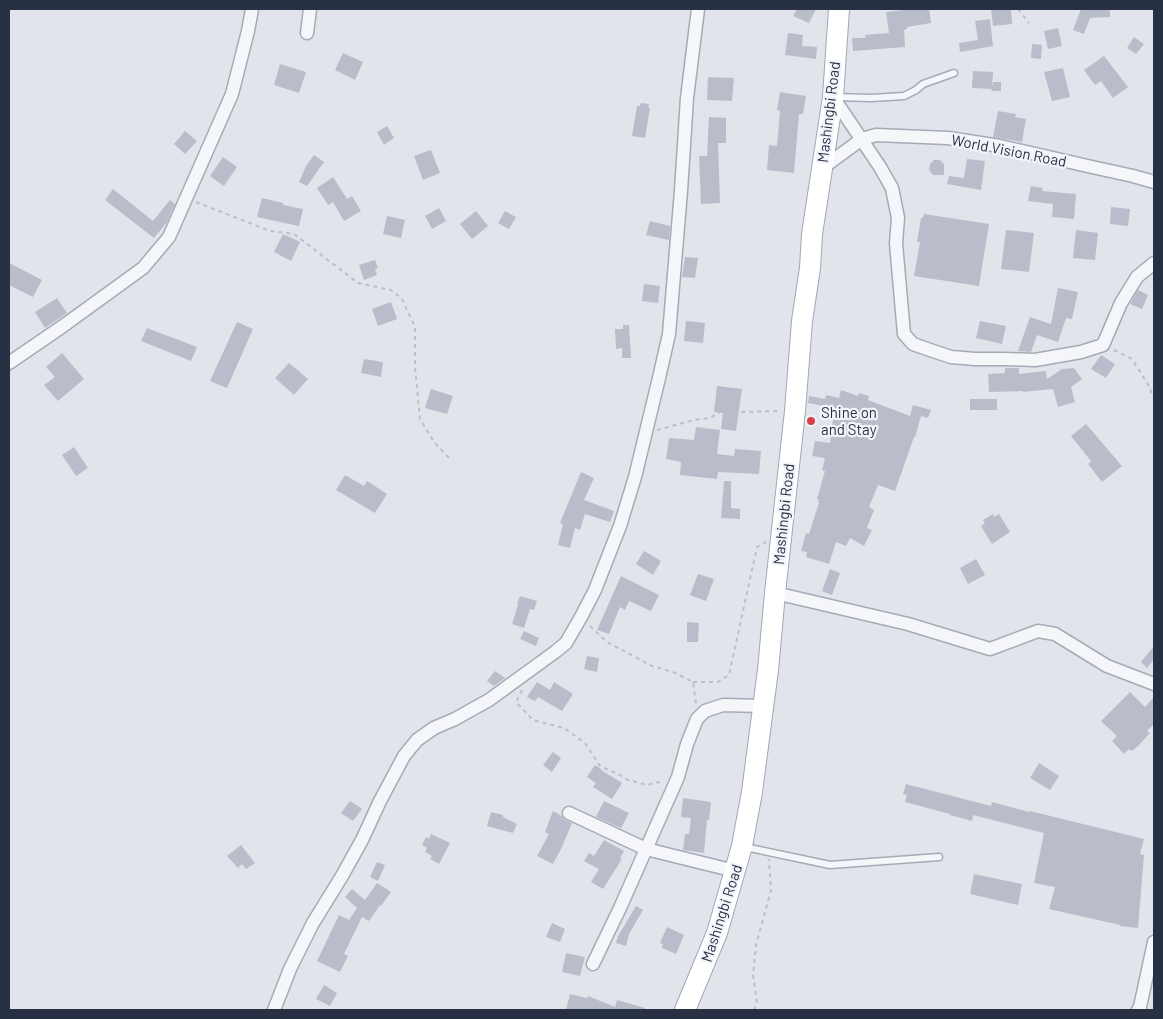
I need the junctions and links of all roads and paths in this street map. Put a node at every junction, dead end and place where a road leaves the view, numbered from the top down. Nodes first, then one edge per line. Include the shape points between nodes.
1 (252, 9) edge
2 (310, 9) edge
3 (698, 9) edge
4 (839, 9) edge
5 (1018, 9) edge
6 (1029, 23) dead end
7 (306, 34) dead end
8 (954, 73) dead end
9 (832, 97) junction
10 (1154, 119) edge
11 (1154, 126) edge
12 (862, 139) junction
13 (821, 169) junction
14 (1154, 182) edge
15 (187, 198) junction
16 (1154, 263) edge
17 (1103, 345) junction
18 (9, 363) edge
19 (1154, 399) edge
20 (795, 411) junction
21 (645, 434) junction
22 (451, 460) dead end
23 (780, 534) junction
24 (774, 593) junction
25 (581, 617) junction
26 (530, 670) junction
27 (693, 682) junction
28 (1154, 684) edge
29 (764, 706) junction
30 (697, 718) junction
31 (678, 777) junction
32 (569, 813) dead end
33 (742, 846) junction
34 (646, 849) junction
35 (769, 852) junction
36 (939, 858) dead end
37 (735, 872) junction
38 (1154, 942) edge
39 (593, 964) dead end
40 (274, 1010) edge
41 (685, 1010) edge
42 (754, 1010) edge
43 (1138, 1010) edge

1 - 15 street via 232,94
2 - 7 street
3 - 21 street via 687,98 668,334
4 - 9 main road, Mashingbi Road
5 - 6 path
8 - 9 lane via 923,84 904,96
9 - 12 street
9 - 13 main road, Mashingbi Road
10 - 11 path
12 - 13 street
12 - 14 street, World Vision Road via 876,135 948,138 1000,146
12 - 17 street via 892,188 898,218 896,250 904,334 913,344 951,356 1035,360
13 - 20 main road, Mashingbi Road via 802,321
15 - 18 street via 169,238 143,268
15 - 22 path via 270,231 294,234 358,283 391,290 402,299 415,327 420,419 434,442
16 - 17 street via 1137,277 1121,303
17 - 19 path via 1132,359
20 - 21 path via 723,410 710,418
20 - 23 main road, Mashingbi Road
21 - 25 street via 620,526
23 - 24 main road, Mashingbi Road
23 - 27 path via 757,546 729,676 718,682
24 - 28 street via 908,624 990,649 1038,631 1054,634 1107,666
24 - 29 main road, Mashingbi Road
25 - 26 street via 566,643
25 - 27 path via 607,642 652,666
26 - 31 path via 528,681 516,702 532,720 564,728 585,743 600,766 628,780 647,785
26 - 40 street via 489,700 434,728 417,740 404,756 362,840 313,923
27 - 30 path
29 - 30 street via 723,705 705,711
29 - 33 main road, Mashingbi Road
30 - 31 street
31 - 34 street
32 - 34 street
33 - 35 lane
33 - 37 main road, Mashingbi Road
34 - 37 street
34 - 39 street
35 - 36 lane via 830,865
35 - 42 path via 771,890 756,945 753,974 757,1003
37 - 41 main road, Mashingbi Road via 717,933
38 - 43 street

